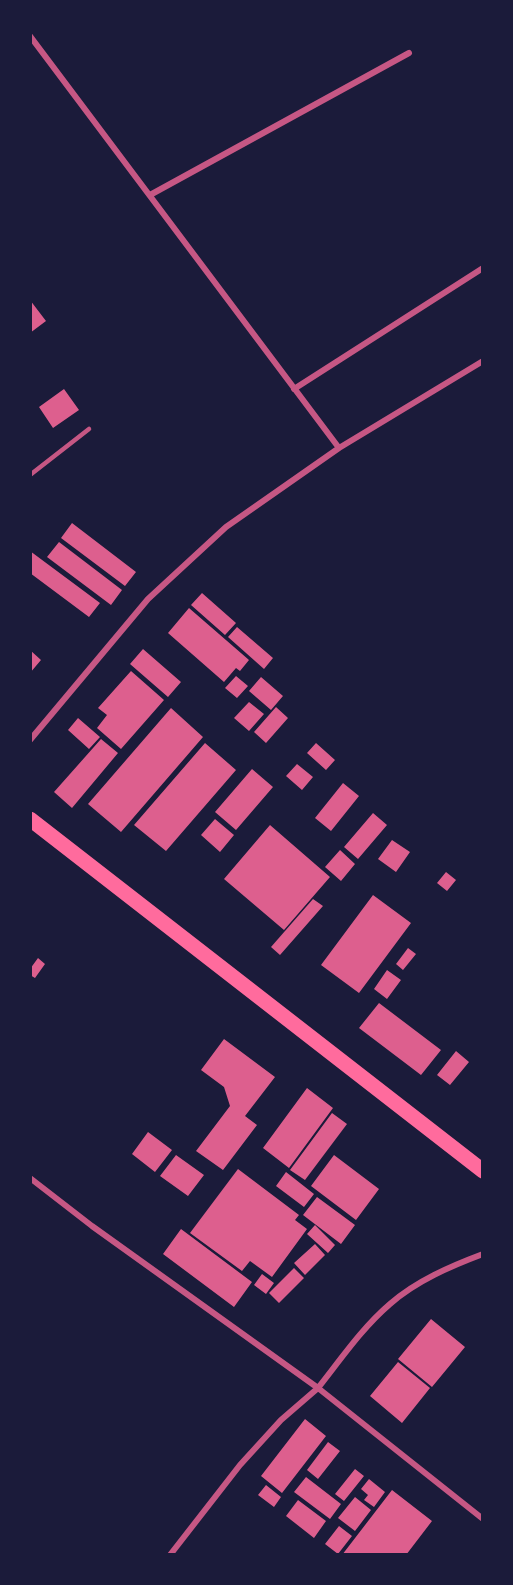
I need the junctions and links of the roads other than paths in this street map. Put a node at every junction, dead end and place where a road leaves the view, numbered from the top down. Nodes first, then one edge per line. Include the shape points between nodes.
1 (30, 36) edge
2 (409, 53) dead end
3 (150, 195) junction
4 (483, 268) edge
5 (483, 361) edge
6 (294, 389) junction
7 (89, 429) dead end
8 (339, 448) junction
9 (30, 475) edge
10 (30, 740) edge
11 (30, 819) edge
12 (483, 1171) edge
13 (30, 1178) edge
14 (483, 1254) edge
15 (318, 1388) junction
16 (483, 1519) edge
17 (170, 1555) edge

1 - 3 street
2 - 3 street
3 - 6 street
4 - 6 street
5 - 8 street
6 - 8 street
7 - 9 lane
8 - 10 street via 226,527 157,591
11 - 12 main road
13 - 15 street
14 - 15 street via 430,1277 391,1303
15 - 16 street
15 - 17 street via 281,1420 240,1465

